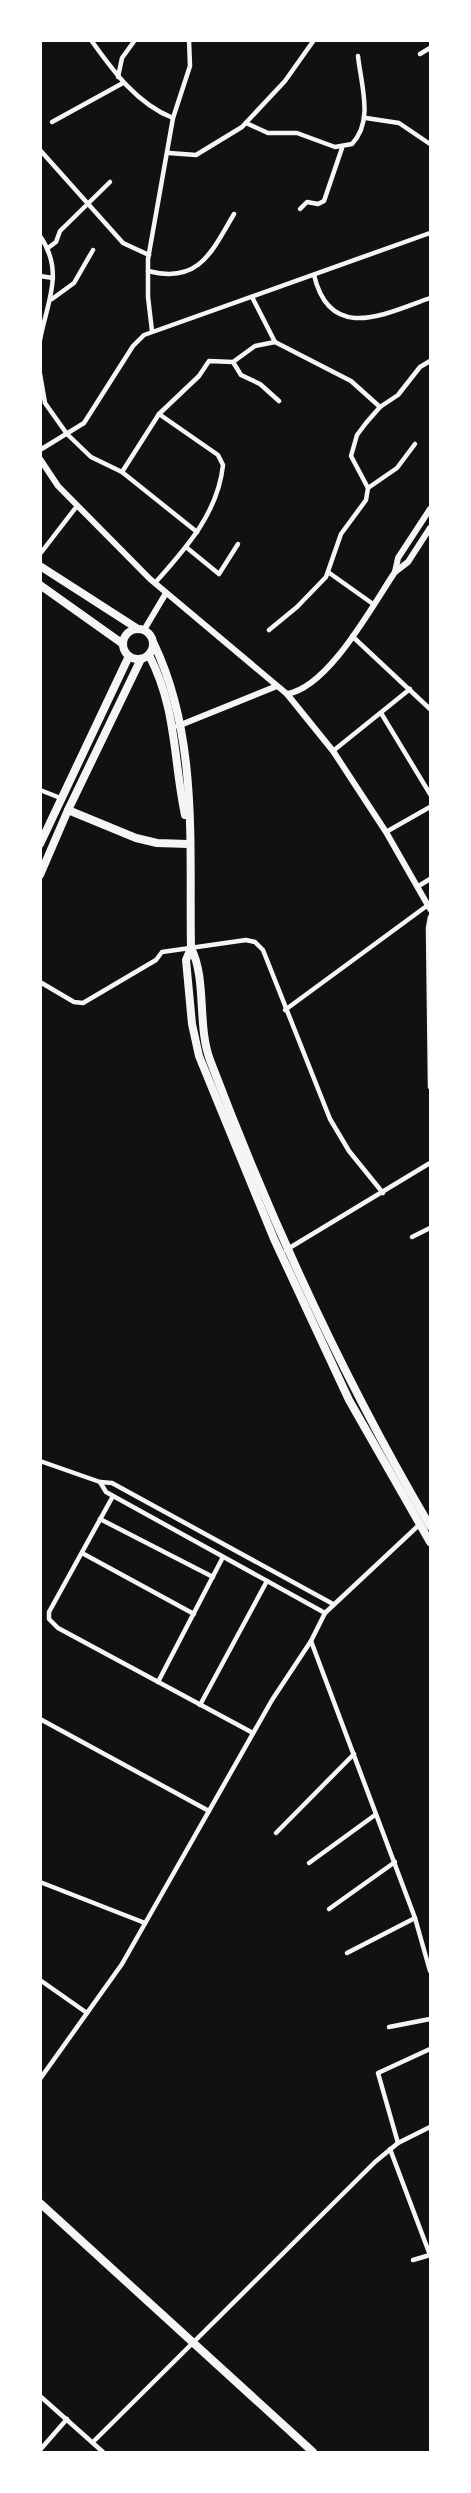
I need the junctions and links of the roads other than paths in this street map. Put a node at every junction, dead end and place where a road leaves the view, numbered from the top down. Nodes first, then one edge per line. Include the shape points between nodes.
1 (91, 40) edge
2 (135, 40) edge
3 (189, 40) edge
4 (314, 40) edge
5 (430, 48) edge
6 (420, 54) dead end
7 (358, 56) dead end
8 (118, 77) junction
9 (123, 83) junction
10 (173, 118) junction
11 (366, 118) junction
12 (52, 122) dead end
13 (246, 123) junction
14 (430, 144) edge
15 (342, 148) junction
16 (40, 150) edge
17 (169, 153) junction
18 (111, 182) dead end
19 (87, 203) junction
20 (300, 209) dead end
21 (234, 214) dead end
22 (430, 233) edge
23 (40, 236) edge
24 (48, 248) junction
25 (93, 250) dead end
26 (149, 255) junction
27 (148, 271) junction
28 (314, 275) junction
29 (40, 276) edge
30 (53, 278) junction
31 (252, 297) junction
32 (430, 298) edge
33 (52, 299) junction
34 (152, 331) junction
35 (40, 340) edge
36 (275, 342) junction
37 (430, 361) edge
38 (233, 362) junction
39 (40, 374) edge
40 (279, 401) dead end
41 (380, 407) junction
42 (159, 414) junction
43 (67, 434) junction
44 (416, 444) dead end
45 (40, 450) edge
46 (42, 463) edge
47 (122, 472) junction
48 (368, 488) junction
49 (77, 506) junction
50 (430, 509) edge
51 (430, 528) edge
52 (197, 532) junction
53 (238, 544) dead end
54 (186, 547) junction
55 (40, 554) edge
56 (40, 566) edge
57 (328, 572) junction
58 (395, 572) junction
59 (155, 583) junction
60 (40, 585) edge
61 (166, 593) junction
62 (373, 604) junction
63 (141, 630) junction
64 (269, 630) dead end
65 (351, 636) junction
66 (123, 644) junction
67 (154, 644) junction
68 (150, 654) junction
69 (129, 656) junction
70 (141, 659) junction
71 (277, 687) junction
72 (410, 689) junction
73 (287, 694) junction
74 (430, 709) edge
75 (381, 713) junction
76 (178, 726) junction
77 (333, 751) junction
78 (83, 768) junction
79 (40, 790) edge
80 (430, 794) edge
81 (63, 800) junction
82 (430, 807) edge
83 (68, 810) junction
84 (386, 832) junction
85 (40, 844) edge
86 (188, 844) junction
87 (40, 875) edge
88 (430, 879) edge
89 (417, 887) junction
90 (429, 907) edge
91 (430, 917) edge
92 (191, 948) junction
93 (40, 982) edge
94 (285, 1010) junction
95 (430, 1070) edge
96 (430, 1087) edge
97 (430, 1163) edge
98 (384, 1193) junction
99 (430, 1227) edge
100 (412, 1237) dead end
101 (285, 1251) junction
102 (40, 1461) edge
103 (100, 1482) junction
104 (113, 1496) junction
105 (100, 1519) junction
106 (426, 1523) edge
107 (430, 1542) edge
108 (81, 1553) junction
109 (223, 1557) junction
110 (213, 1577) junction
111 (267, 1581) junction
112 (333, 1604) junction
113 (326, 1613) junction
114 (194, 1614) junction
115 (311, 1641) junction
116 (158, 1682) junction
117 (200, 1705) junction
118 (40, 1719) edge
119 (253, 1733) junction
120 (354, 1754) junction
121 (209, 1811) junction
122 (375, 1815) junction
123 (276, 1833) dead end
124 (309, 1863) dead end
125 (395, 1863) junction
126 (40, 1882) edge
127 (329, 1909) dead end
128 (415, 1918) junction
129 (145, 1923) junction
130 (347, 1953) dead end
131 (430, 1971) edge
132 (40, 1980) edge
133 (87, 2013) junction
134 (430, 2019) edge
135 (389, 2027) dead end
136 (430, 2049) edge
137 (42, 2074) edge
138 (430, 2127) edge
139 (398, 2144) junction
140 (390, 2150) junction
141 (40, 2203) edge
142 (413, 2260) dead end
143 (194, 2341) junction
144 (40, 2396) edge
145 (67, 2420) junction
146 (93, 2442) junction
147 (40, 2450) edge
148 (104, 2452) edge
149 (314, 2452) edge

1 - 8 street
2 - 8 street via 122,58
3 - 10 street via 190,66
4 - 13 street via 285,81
5 - 6 street
7 - 11 street
8 - 9 street
9 - 10 street via 159,113
9 - 12 street
10 - 17 street
11 - 14 street via 399,123
11 - 15 street via 357,139
13 - 15 street via 268,133 297,133
13 - 17 street via 203,153
15 - 20 street via 324,201 307,202
16 - 19 street
17 - 26 street
18 - 19 street
19 - 24 street
19 - 26 street via 125,244
21 - 27 street via 210,255 197,266 176,276
22 - 28 street
23 - 24 street
24 - 30 street via 54,264
25 - 33 street via 74,283
26 - 27 street
27 - 34 street
28 - 31 street
28 - 32 street via 324,302 353,319 368,319
29 - 30 street
30 - 33 street
31 - 34 street
31 - 36 street
33 - 35 street
34 - 43 street via 134,346 84,423
36 - 38 street via 255,346
36 - 41 street via 351,381
37 - 41 street via 420,367 394,399
38 - 40 street via 241,375 260,384
38 - 42 street via 209,361 199,376
39 - 43 street via 45,403
41 - 48 street via 357,435 351,452
42 - 47 street
42 - 52 street via 218,455 223,465 214,502
43 - 45 street
43 - 47 street via 99,462
44 - 48 street via 398,468
46 - 49 street
47 - 52 street
48 - 57 street via 363,505 340,534
49 - 55 street
49 - 59 street
50 - 58 street via 398,558
51 - 58 street via 408,562
52 - 54 street
53 - 54 street via 219,574
54 - 59 street
56 - 63 highway
57 - 62 street
57 - 64 street via 297,607
58 - 62 street
59 - 61 street
60 - 66 highway
61 - 63 street
61 - 71 street
62 - 65 street
63 - 66 highway via 128,634
63 - 67 highway
65 - 72 street
65 - 73 street via 325,673
66 - 69 highway
67 - 68 highway
67 - 76 highway via 166,671
68 - 70 highway
68 - 76 highway
69 - 70 highway
69 - 78 main road
70 - 78 main road
71 - 73 street
71 - 76 street
72 - 74 street
72 - 75 street
73 - 77 street
75 - 77 street
75 - 80 street
76 - 86 highway via 189,802
77 - 84 street
78 - 81 main road
78 - 83 main road
79 - 81 street
81 - 85 main road
82 - 84 street
83 - 86 main road via 157,843
83 - 87 main road
84 - 89 street
86 - 92 highway
88 - 89 street
89 - 90 street
90 - 94 street
91 - 95 street
92 - 93 street via 162,952 156,960 83,1003 74,1002
92 - 94 street via 255,942 263,950
92 - 101 highway via 197,959 209,1058
94 - 98 street via 337,1134
95 - 96 street
97 - 98 street
98 - 101 street
99 - 100 street
101 - 106 highway via 358,1399
102 - 103 street
103 - 104 street
103 - 112 street via 112,1483
104 - 105 street
104 - 109 street
105 - 108 street
105 - 110 street
106 - 107 highway
106 - 112 street
108 - 114 street
108 - 116 street via 49,1612 49,1619 58,1628
109 - 110 street
109 - 111 street
110 - 114 street
111 - 113 street
111 - 117 street
112 - 113 street
113 - 115 street
114 - 116 street
115 - 119 street
115 - 120 street
116 - 117 street
117 - 119 street
118 - 121 street
119 - 121 street
120 - 122 street
120 - 123 street
121 - 129 street
122 - 124 street
122 - 125 street
125 - 127 street
125 - 128 street
126 - 129 street
128 - 130 street
128 - 131 street
129 - 133 street
132 - 133 street
133 - 137 street
134 - 135 street
136 - 139 street via 378,2073
138 - 139 street
139 - 140 street
140 - 142 street via 430,2254
140 - 143 street
141 - 143 main road
143 - 146 street
143 - 149 main road
144 - 145 street
145 - 146 street
145 - 147 street
146 - 148 street

